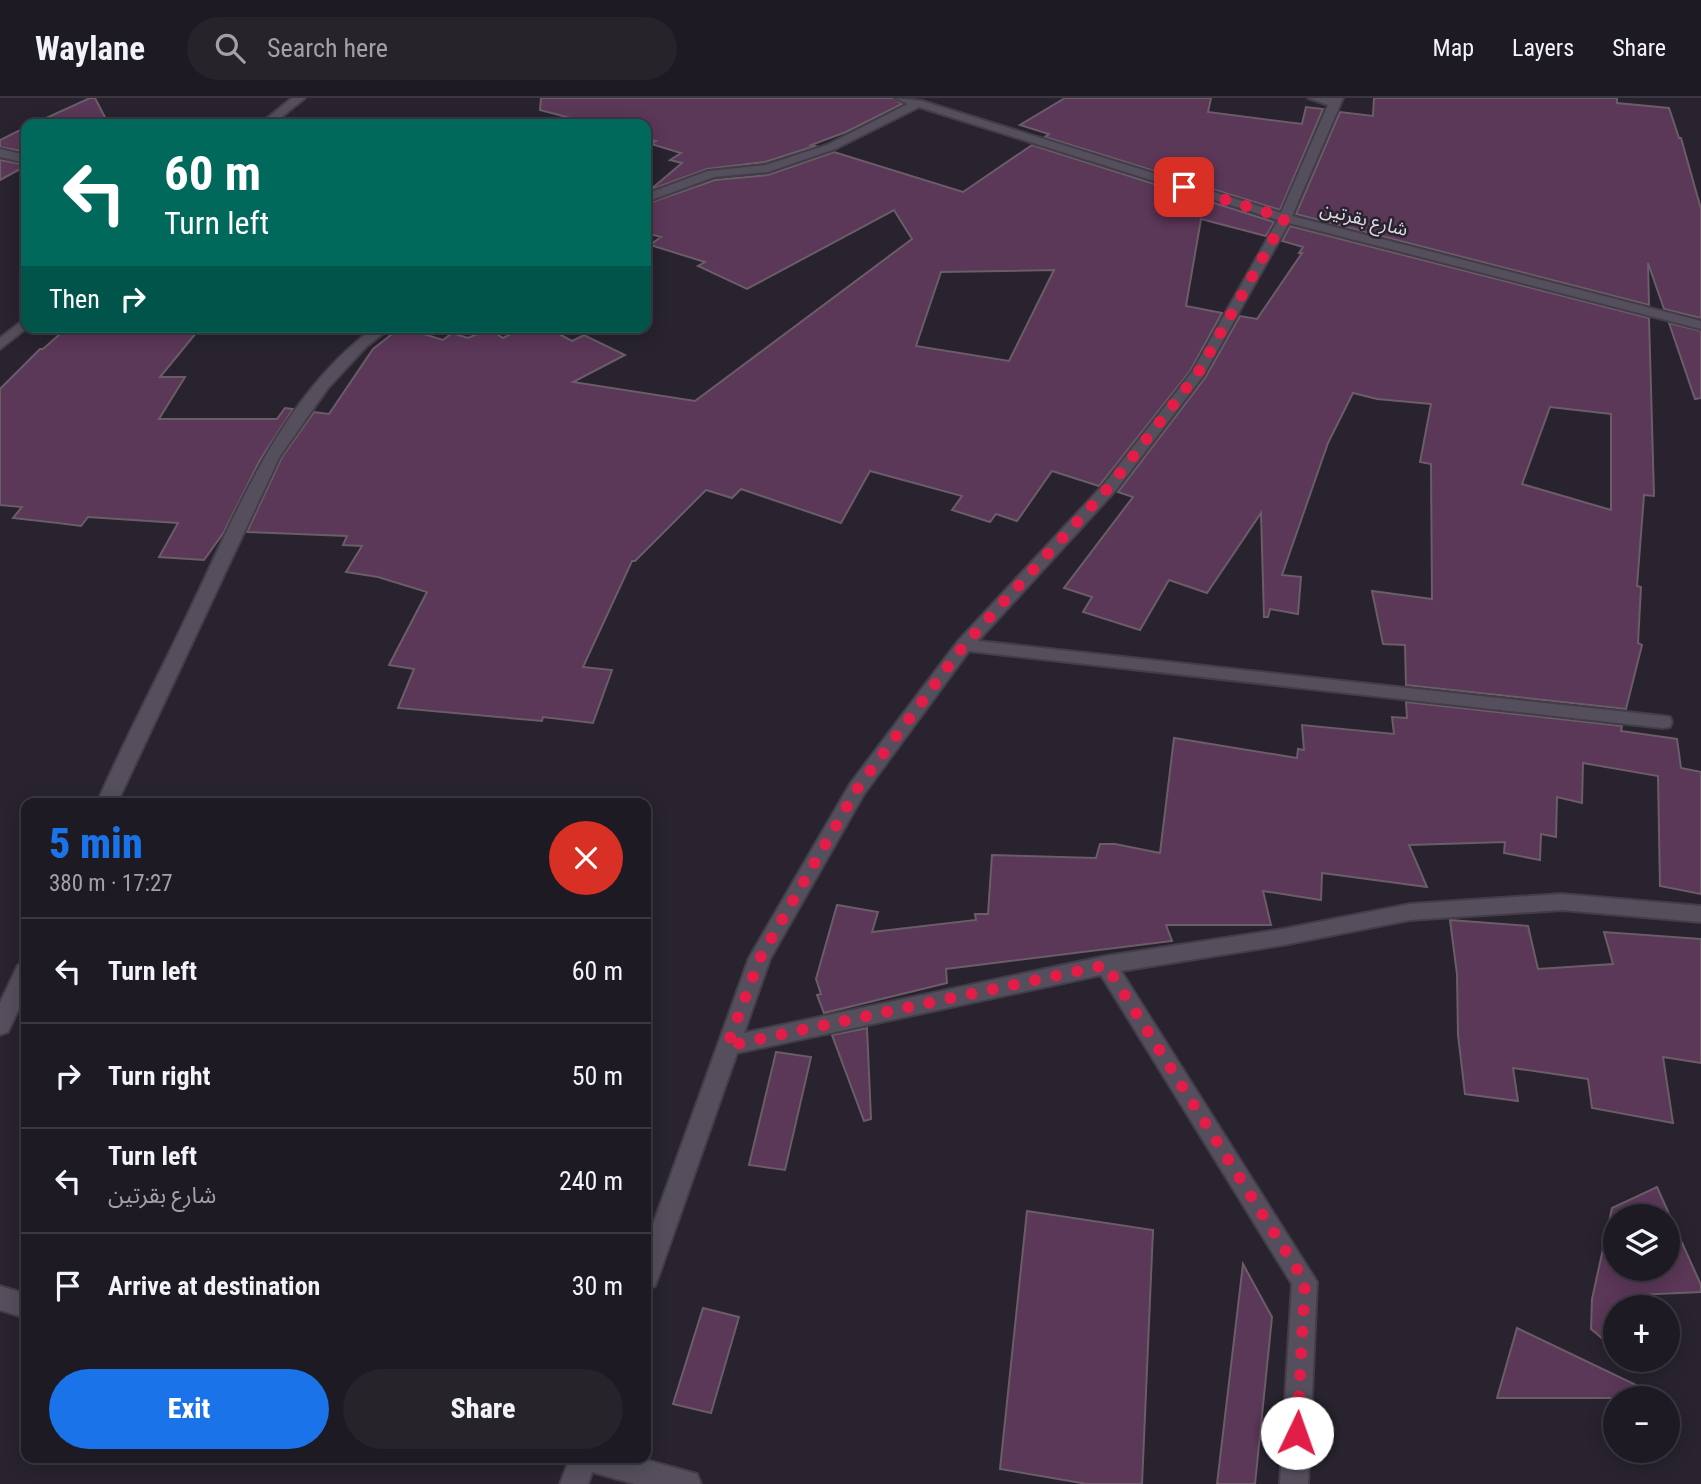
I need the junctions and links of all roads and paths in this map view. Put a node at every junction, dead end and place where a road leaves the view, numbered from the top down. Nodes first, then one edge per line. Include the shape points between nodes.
1 (299, 98) edge
2 (901, 98) edge
3 (1314, 98) edge
4 (1336, 100) edge
5 (918, 103) junction
6 (272, 119) edge
7 (0, 153) edge
8 (21, 158) edge
9 (651, 196) edge
10 (1285, 218) junction
11 (1701, 325) edge
12 (21, 326) edge
13 (376, 333) edge
14 (0, 345) edge
15 (964, 645) junction
16 (1663, 722) dead end
17 (109, 798) edge
18 (1701, 914) edge
19 (1106, 965) junction
20 (21, 982) edge
21 (0, 1026) edge
22 (727, 1046) junction
23 (651, 1264) edge
24 (0, 1298) edge
25 (21, 1304) edge
26 (583, 1463) edge
27 (605, 1463) edge
28 (574, 1484) edge
29 (687, 1484) edge
30 (1294, 1484) edge

1 - 6 street
2 - 5 street, شارع بقرتين
3 - 4 street
4 - 10 street
5 - 9 street via 831,148 768,168 712,174
5 - 10 street, شارع بقرتين
7 - 8 street
10 - 11 street, شارع بقرتين
10 - 15 street via 1198,373 1110,486
12 - 14 street
13 - 17 street via 323,385 272,456
15 - 16 street
15 - 22 street via 857,789 760,958
18 - 19 street via 1562,902 1410,912
19 - 22 street
19 - 30 street via 1305,1282
20 - 21 street
22 - 23 street
24 - 25 street
26 - 28 street
27 - 29 street

